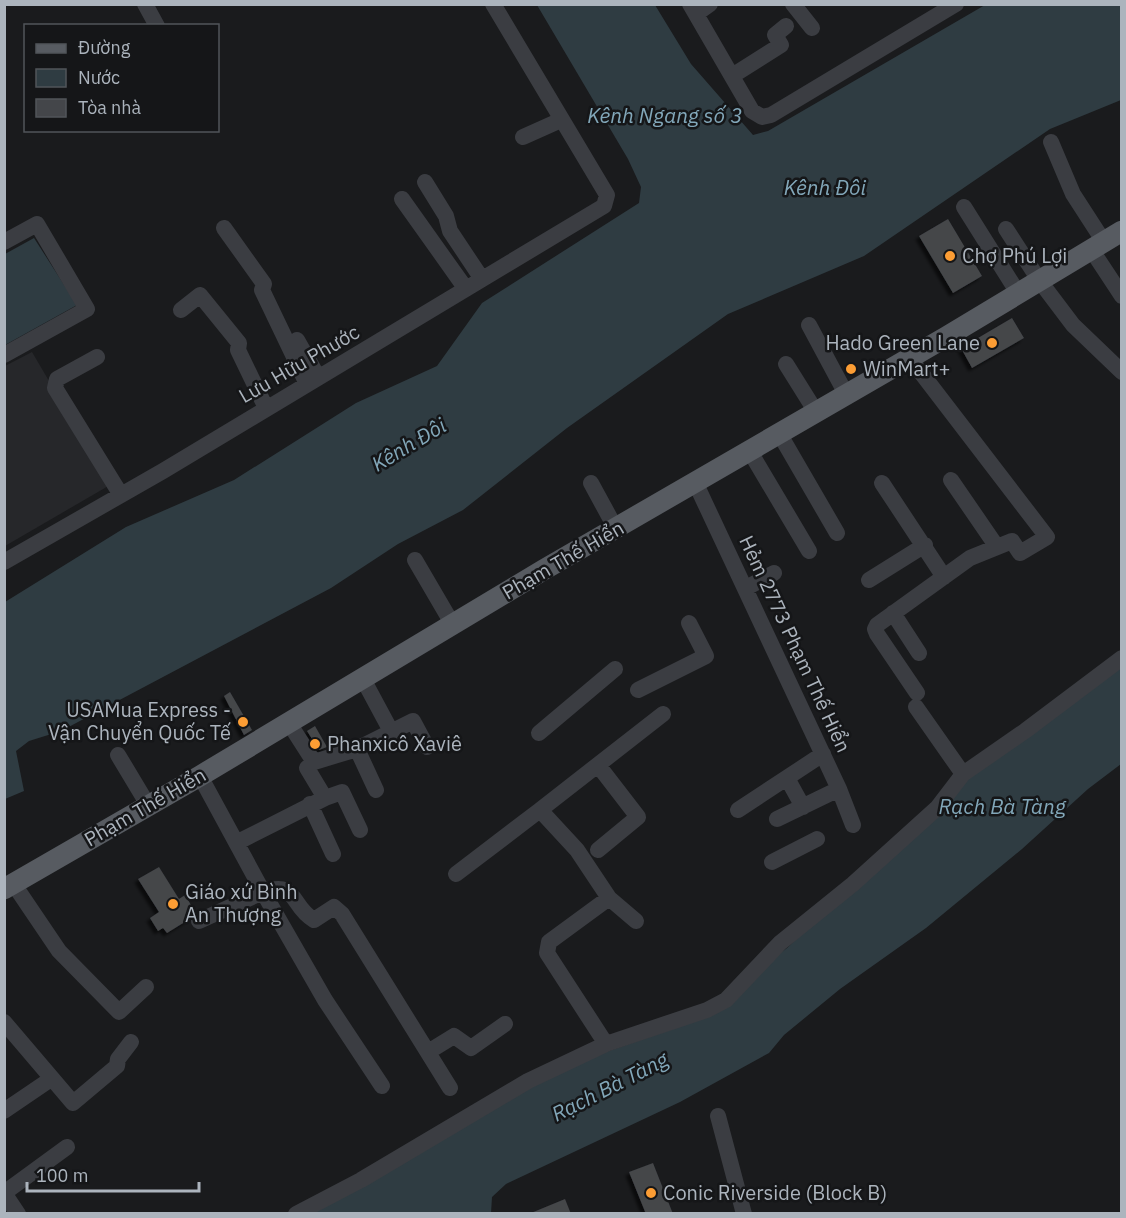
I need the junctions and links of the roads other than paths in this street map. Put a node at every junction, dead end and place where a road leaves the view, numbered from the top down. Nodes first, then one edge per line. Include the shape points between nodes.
1 (145, 4) edge
2 (493, 4) edge
3 (710, 4) edge
4 (793, 4) edge
5 (951, 6) edge
6 (693, 9) edge
7 (156, 24) edge
8 (786, 26) dead end
9 (812, 28) dead end
10 (732, 76) junction
11 (561, 120) junction
12 (523, 137) dead end
13 (1051, 142) dead end
14 (425, 182) dead end
15 (402, 199) dead end
16 (964, 207) dead end
17 (224, 228) dead end
18 (1006, 229) dead end
19 (1106, 240) edge
20 (4, 242) edge
21 (482, 279) junction
22 (1039, 280) junction
23 (466, 289) junction
24 (1018, 293) junction
25 (1122, 296) edge
26 (181, 310) dead end
27 (809, 325) dead end
28 (297, 340) dead end
29 (4, 355) edge
30 (98, 357) dead end
31 (909, 357) junction
32 (786, 363) dead end
33 (1122, 372) edge
34 (313, 381) junction
35 (846, 394) junction
36 (266, 408) junction
37 (816, 412) junction
38 (779, 433) junction
39 (749, 450) junction
40 (951, 480) dead end
41 (695, 482) junction
42 (591, 483) dead end
43 (882, 483) dead end
44 (121, 495) junction
45 (616, 529) junction
46 (837, 533) dead end
47 (925, 545) junction
48 (997, 547) junction
49 (809, 551) dead end
50 (415, 560) dead end
51 (4, 562) edge
52 (774, 573) dead end
53 (944, 577) junction
54 (869, 580) dead end
55 (746, 588) junction
56 (893, 613) junction
57 (689, 623) dead end
58 (453, 625) junction
59 (919, 653) dead end
60 (1122, 658) edge
61 (615, 669) dead end
62 (363, 679) junction
63 (638, 690) dead end
64 (663, 714) dead end
65 (289, 723) junction
66 (392, 733) junction
67 (539, 733) dead end
68 (428, 747) dead end
69 (357, 749) junction
70 (823, 754) junction
71 (118, 755) dead end
72 (315, 762) junction
73 (598, 765) junction
74 (963, 774) junction
75 (200, 776) junction
76 (787, 778) junction
77 (839, 789) junction
78 (376, 790) dead end
79 (317, 801) junction
80 (148, 805) junction
81 (802, 807) junction
82 (540, 810) junction
83 (738, 810) dead end
84 (777, 819) dead end
85 (853, 825) dead end
86 (360, 830) dead end
87 (817, 839) dead end
88 (238, 842) junction
89 (598, 850) dead end
90 (333, 854) dead end
91 (772, 862) dead end
92 (456, 874) dead end
93 (9, 886) edge
94 (263, 892) junction
95 (609, 898) junction
96 (198, 921) dead end
97 (636, 921) dead end
98 (146, 987) dead end
99 (4, 1022) edge
100 (504, 1024) dead end
101 (131, 1042) dead end
102 (606, 1044) junction
103 (428, 1052) junction
104 (51, 1079) junction
105 (381, 1086) dead end
106 (450, 1088) dead end
107 (4, 1111) edge
108 (718, 1116) dead end
109 (68, 1147) dead end
110 (4, 1193) edge
111 (18, 1214) edge
112 (296, 1214) edge
113 (744, 1214) edge

1 - 7 street
2 - 11 street
3 - 6 street
4 - 9 street
5 - 10 street via 771,115 762,117 752,111
6 - 10 street
8 - 10 street via 775,35 781,45
11 - 12 street
11 - 21 street, Lưu Hữu Phước via 607,195 604,206
13 - 19 street via 1073,194
14 - 21 street via 446,216 450,231
15 - 23 street
16 - 24 street
17 - 34 street via 264,284 262,290
18 - 22 street
19 - 22 main road, Phạm Thế Hiển
19 - 25 street
20 - 29 street via 37,224 87,309
21 - 23 street, Lưu Hữu Phước
22 - 24 main road, Phạm Thế Hiển
22 - 33 street via 1073,325
23 - 34 street, Lưu Hữu Phước
24 - 31 main road, Phạm Thế Hiển
26 - 36 street via 200,295 240,343 238,350
27 - 35 street
28 - 34 street
30 - 44 street via 57,379 55,388
31 - 35 main road, Phạm Thế Hiển
31 - 48 street via 1047,537 1020,553 1012,541
32 - 37 street
34 - 36 street, Lưu Hữu Phước
35 - 37 main road, Phạm Thế Hiển
36 - 44 street, Lưu Hữu Phước
37 - 38 main road, Phạm Thế Hiển
38 - 39 main road, Phạm Thế Hiển
38 - 46 street
39 - 41 main road, Phạm Thế Hiển
39 - 49 street
40 - 48 street
41 - 45 main road, Phạm Thế Hiển
41 - 55 street, Hẻm 2773 Phạm Thế Hiển
42 - 45 street
43 - 47 street
44 - 51 street, Lưu Hữu Phước
45 - 58 main road, Phạm Thế Hiển
47 - 53 street
47 - 54 street
48 - 53 street via 970,558
50 - 58 street
52 - 55 street
53 - 56 street
55 - 70 street, Hẻm 2773 Phạm Thế Hiển
56 - 59 street
56 - 74 street via 875,629
57 - 63 street via 706,656
58 - 62 main road, Phạm Thế Hiển
60 - 74 street
61 - 67 street
62 - 65 main road, Phạm Thế Hiển
62 - 66 street
64 - 73 street
65 - 72 street
65 - 75 main road, Phạm Thế Hiển
66 - 68 street via 413,721
66 - 69 street
69 - 72 street
69 - 78 street
70 - 76 street
70 - 77 street, Hẻm 2773 Phạm Thế Hiển
71 - 80 street
72 - 79 street via 307,768
73 - 82 street
73 - 89 street via 638,817
74 - 102 street via 937,808 780,943 726,1000
75 - 80 main road, Phạm Thế Hiển
75 - 88 street
76 - 81 street
76 - 83 street
77 - 81 street
77 - 85 street, Hẻm 2773 Phạm Thế Hiển
79 - 86 street via 342,792
79 - 88 street
79 - 90 street
80 - 93 main road, Phạm Thế Hiển
81 - 84 street
82 - 92 street
82 - 95 street via 577,850
87 - 91 street
88 - 94 street
93 - 98 street via 59,951 119,1012
94 - 96 street
94 - 103 street via 285,889 314,920 334,908 342,914
94 - 105 street
95 - 97 street
95 - 102 street via 549,942 547,952
99 - 104 street
100 - 103 street via 471,1048 454,1036
101 - 104 street via 117,1066 73,1103
102 - 112 street via 528,1081
103 - 106 street
104 - 107 street
108 - 113 street
109 - 110 street
110 - 111 street

